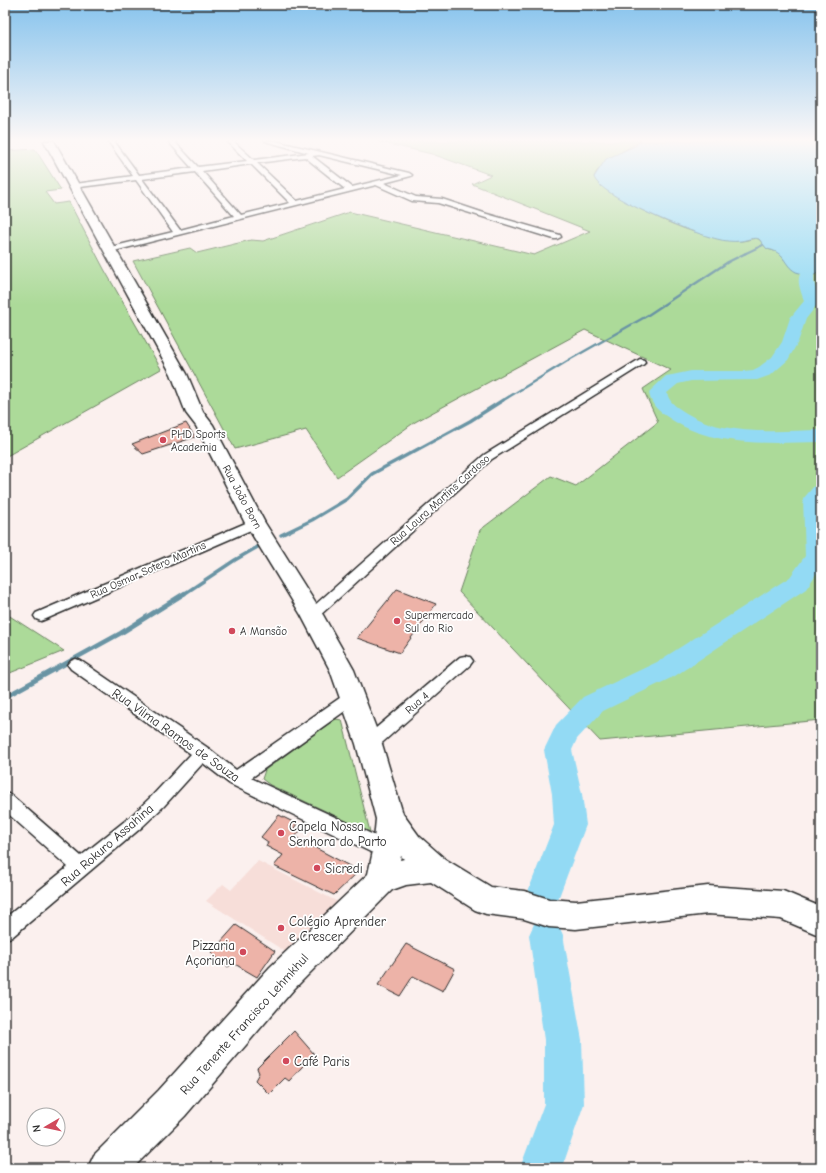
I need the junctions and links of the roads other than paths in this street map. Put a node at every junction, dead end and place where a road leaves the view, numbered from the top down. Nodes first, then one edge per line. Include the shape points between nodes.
1 (80, 196) edge
2 (151, 196) edge
3 (220, 196) edge
4 (288, 196) edge
5 (324, 196) edge
6 (407, 196) edge
7 (295, 203) junction
8 (239, 217) junction
9 (178, 233) junction
10 (557, 237) dead end
11 (110, 250) junction
12 (640, 362) dead end
13 (255, 523) junction
14 (312, 615) junction
15 (41, 616) dead end
16 (465, 661) dead end
17 (76, 665) dead end
18 (353, 697) junction
19 (370, 744) junction
20 (202, 753) junction
21 (236, 779) junction
22 (5, 800) edge
23 (390, 819) junction
24 (385, 866) junction
25 (82, 868) junction
26 (435, 868) junction
27 (821, 922) edge
28 (5, 930) edge
29 (107, 1168) edge

1 - 11 main road, Rua João Born
2 - 9 street
3 - 8 street
4 - 7 street
5 - 7 street
6 - 10 street via 447,203
7 - 8 street
8 - 9 street
9 - 11 street
11 - 13 main road, Rua João Born via 179,374 195,413 204,425
12 - 14 street, Rua Laura Martins Cardoso via 488,457
13 - 14 main road, Rua João Born
13 - 15 street, Rua Osmar Sotero Martins
14 - 18 main road, Rua João Born via 342,670
16 - 19 street, Rua 4
17 - 20 street, Rua Vilma Ramos de Souza
18 - 19 main road, Rua João Born
18 - 21 street
19 - 23 main road, Rua João Born
20 - 21 street, Rua Vilma Ramos de Souza
20 - 25 street, Rua Rokuro Assahina via 136,822
21 - 24 street, Rua Vilma Ramos de Souza
22 - 25 street
23 - 24 main road
23 - 26 main road via 409,845
24 - 26 main road, Rua Tenente Francisco Lehmkhul via 405,872
24 - 29 main road, Rua Tenente Francisco Lehmkhul via 172,1103
25 - 28 street, Rua Rokuro Assahina
26 - 27 main road via 486,900 524,905 549,913 576,915 708,900 783,905

